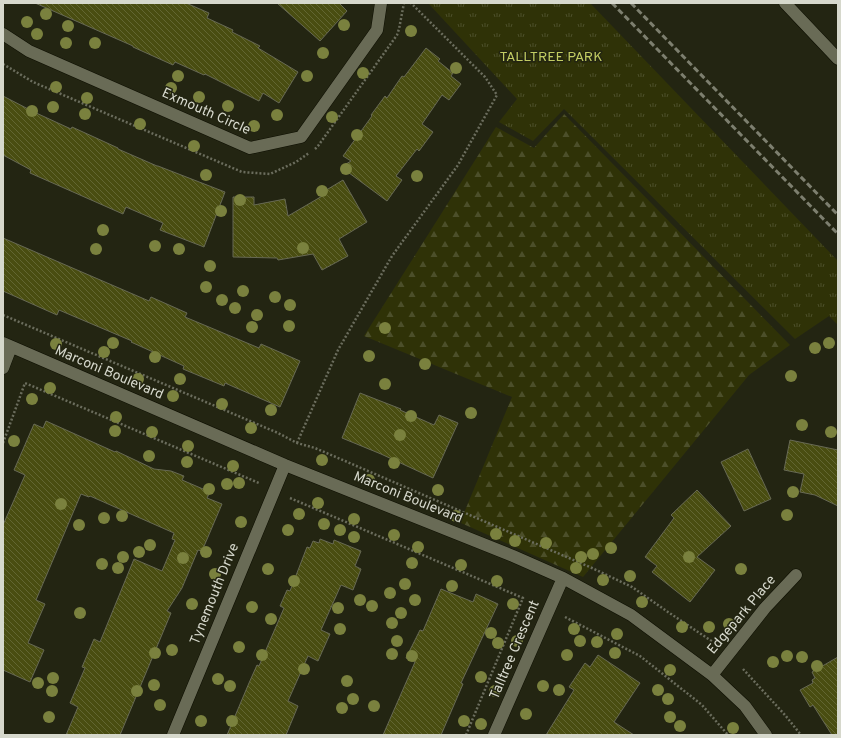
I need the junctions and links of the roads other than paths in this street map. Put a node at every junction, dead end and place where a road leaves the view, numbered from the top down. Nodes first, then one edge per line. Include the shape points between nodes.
1 (380, 3) edge
2 (785, 3) edge
3 (3, 34) edge
4 (838, 59) edge
5 (7, 345) edge
6 (3, 368) edge
7 (285, 465) junction
8 (796, 575) dead end
9 (563, 578) junction
10 (712, 675) junction
11 (173, 735) edge
12 (494, 735) edge
13 (766, 735) edge

1 - 3 street, Exmouth Circle via 377,30 301,137 250,148 29,51
2 - 4 street
5 - 6 street
5 - 7 street, Marconi Boulevard
7 - 9 street, Marconi Boulevard
7 - 11 street, Tynemouth Drive
8 - 10 street, Edgepark Place via 765,608
9 - 10 street, Marconi Boulevard via 632,615
9 - 12 street, Talltree Crescent
10 - 13 street, Marconi Boulevard via 745,706

